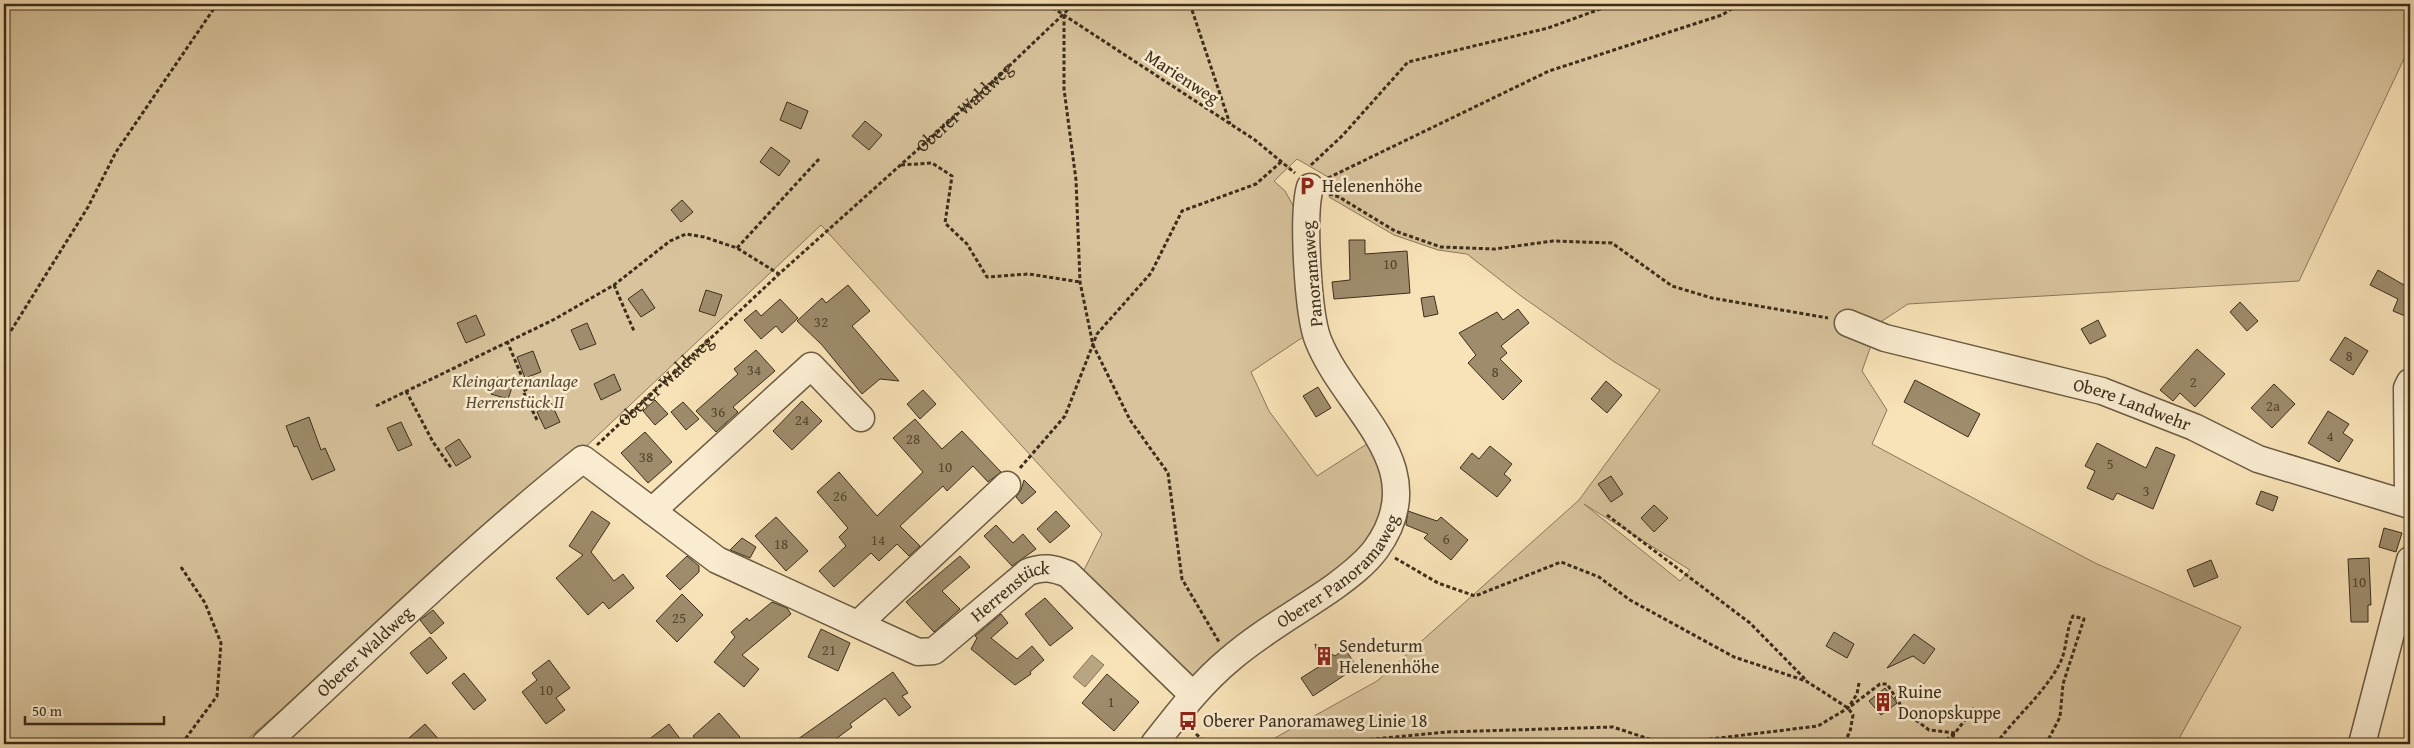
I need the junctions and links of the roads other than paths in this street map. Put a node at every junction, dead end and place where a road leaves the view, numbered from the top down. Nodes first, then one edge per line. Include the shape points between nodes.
1 (1306, 178) road end
2 (1848, 323) road end
3 (1328, 359) joint
4 (2410, 382) edge
5 (861, 418) dead end
6 (583, 459) joint
7 (1007, 484) road end
8 (2410, 495) edge
9 (2410, 504) edge
10 (652, 512) junction
11 (2410, 560) edge
12 (858, 624) junction
13 (1193, 695) junction
14 (265, 744) edge
15 (1154, 744) edge
16 (2362, 744) edge

1 - 3 street, Panoramaweg via 1310,302 1313,325
2 - 9 street, Obere Landwehr via 1885,338 2102,392 2194,428 2258,459
3 - 13 street, Oberer Panoramaweg via 1384,445 1396,480 1389,526 1376,549 1354,572 1230,659
4 - 8 street via 2407,398
5 - 10 street via 811,366
6 - 10 street, Herrenstück
6 - 14 street, Oberer Waldweg via 441,581
7 - 12 street
10 - 12 street, Herrenstück via 717,560
11 - 16 street
12 - 13 street, Herrenstück via 918,652 934,652 1028,572 1040,567 1053,568 1068,574
13 - 15 street, Oberer Panoramaweg

